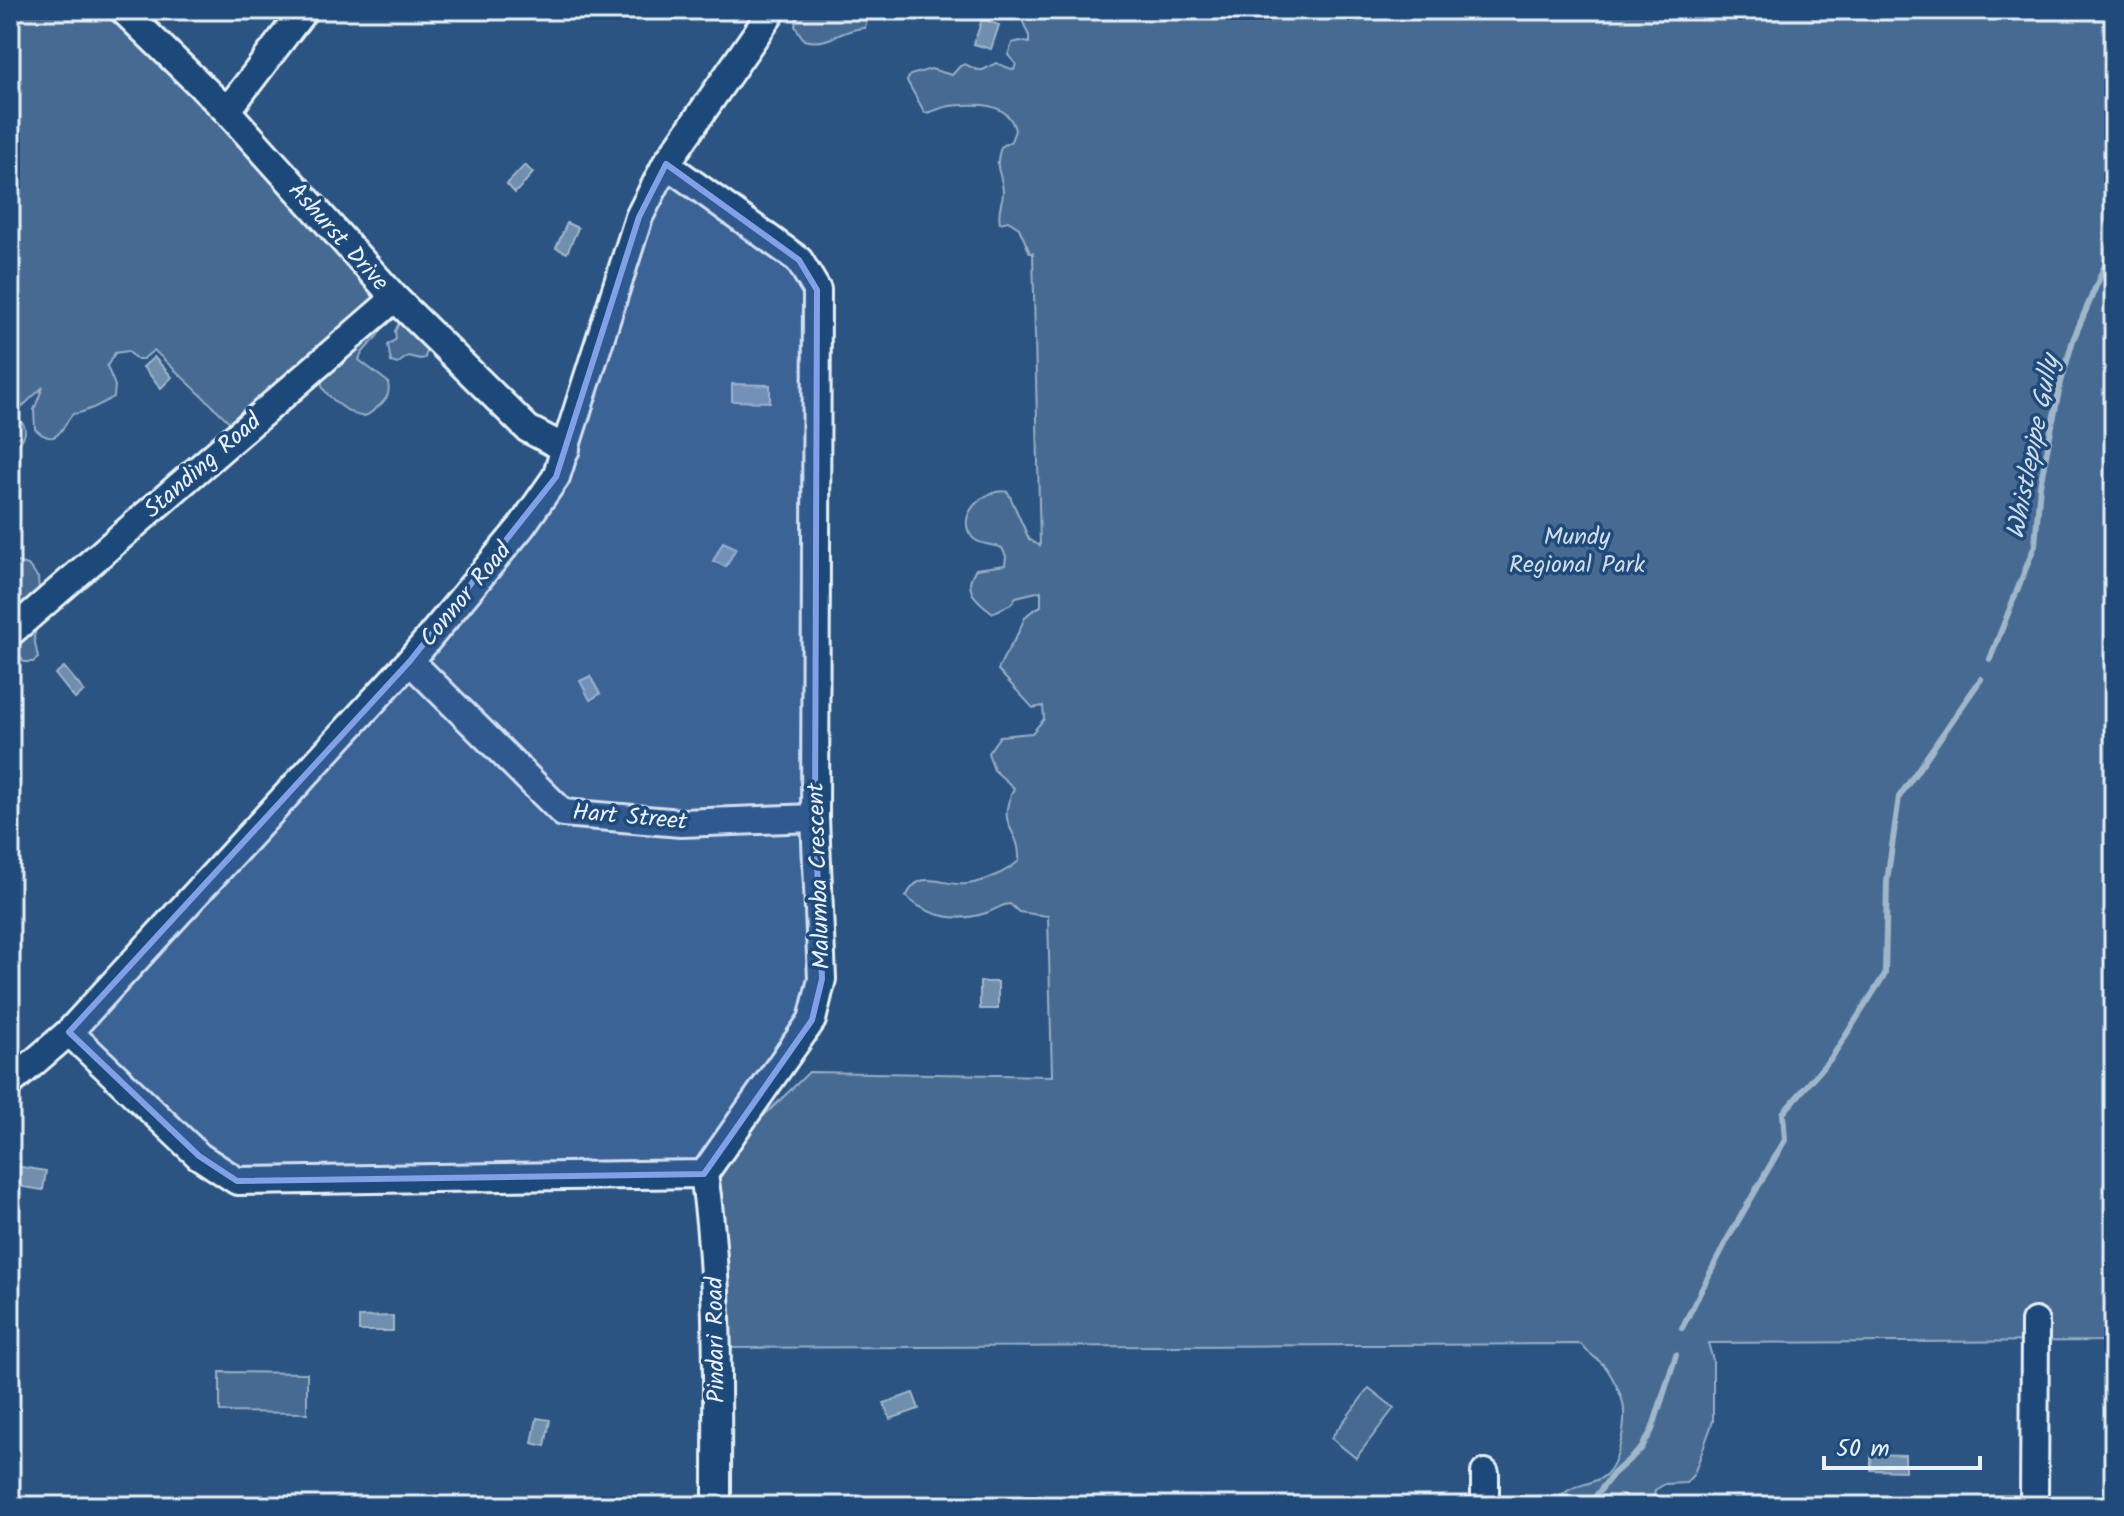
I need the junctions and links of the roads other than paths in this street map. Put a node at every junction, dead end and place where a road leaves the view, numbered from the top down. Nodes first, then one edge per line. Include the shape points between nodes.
1 (123, 10) edge
2 (304, 10) edge
3 (773, 10) edge
4 (227, 111) junction
5 (666, 164) junction
6 (395, 298) junction
7 (566, 449) junction
8 (10, 633) edge
9 (410, 661) junction
10 (815, 818) junction
11 (69, 1032) junction
12 (10, 1083) edge
13 (704, 1174) junction
14 (2035, 1322) dead end
15 (1485, 1473) dead end
16 (714, 1506) edge
17 (1485, 1506) edge
18 (2034, 1506) edge

1 - 4 street, Ashurst Drive
2 - 4 street
3 - 5 street, Connor Road
4 - 6 street, Ashurst Drive
5 - 7 street, Connor Road via 639,217
5 - 10 street, Malumba Crescent via 799,260 817,290
6 - 7 street, Ashurst Drive via 528,429
6 - 8 street, Standing Road
7 - 9 street, Connor Road via 556,477 521,527
9 - 10 street, Hart Street via 563,813 681,823
9 - 11 street, Connor Road
10 - 13 street, Malumba Crescent via 822,979 812,1020
11 - 12 street, Connor Road
11 - 13 street via 199,1156 237,1181
13 - 16 street, Pindari Road via 717,1343
14 - 18 street
15 - 17 street

